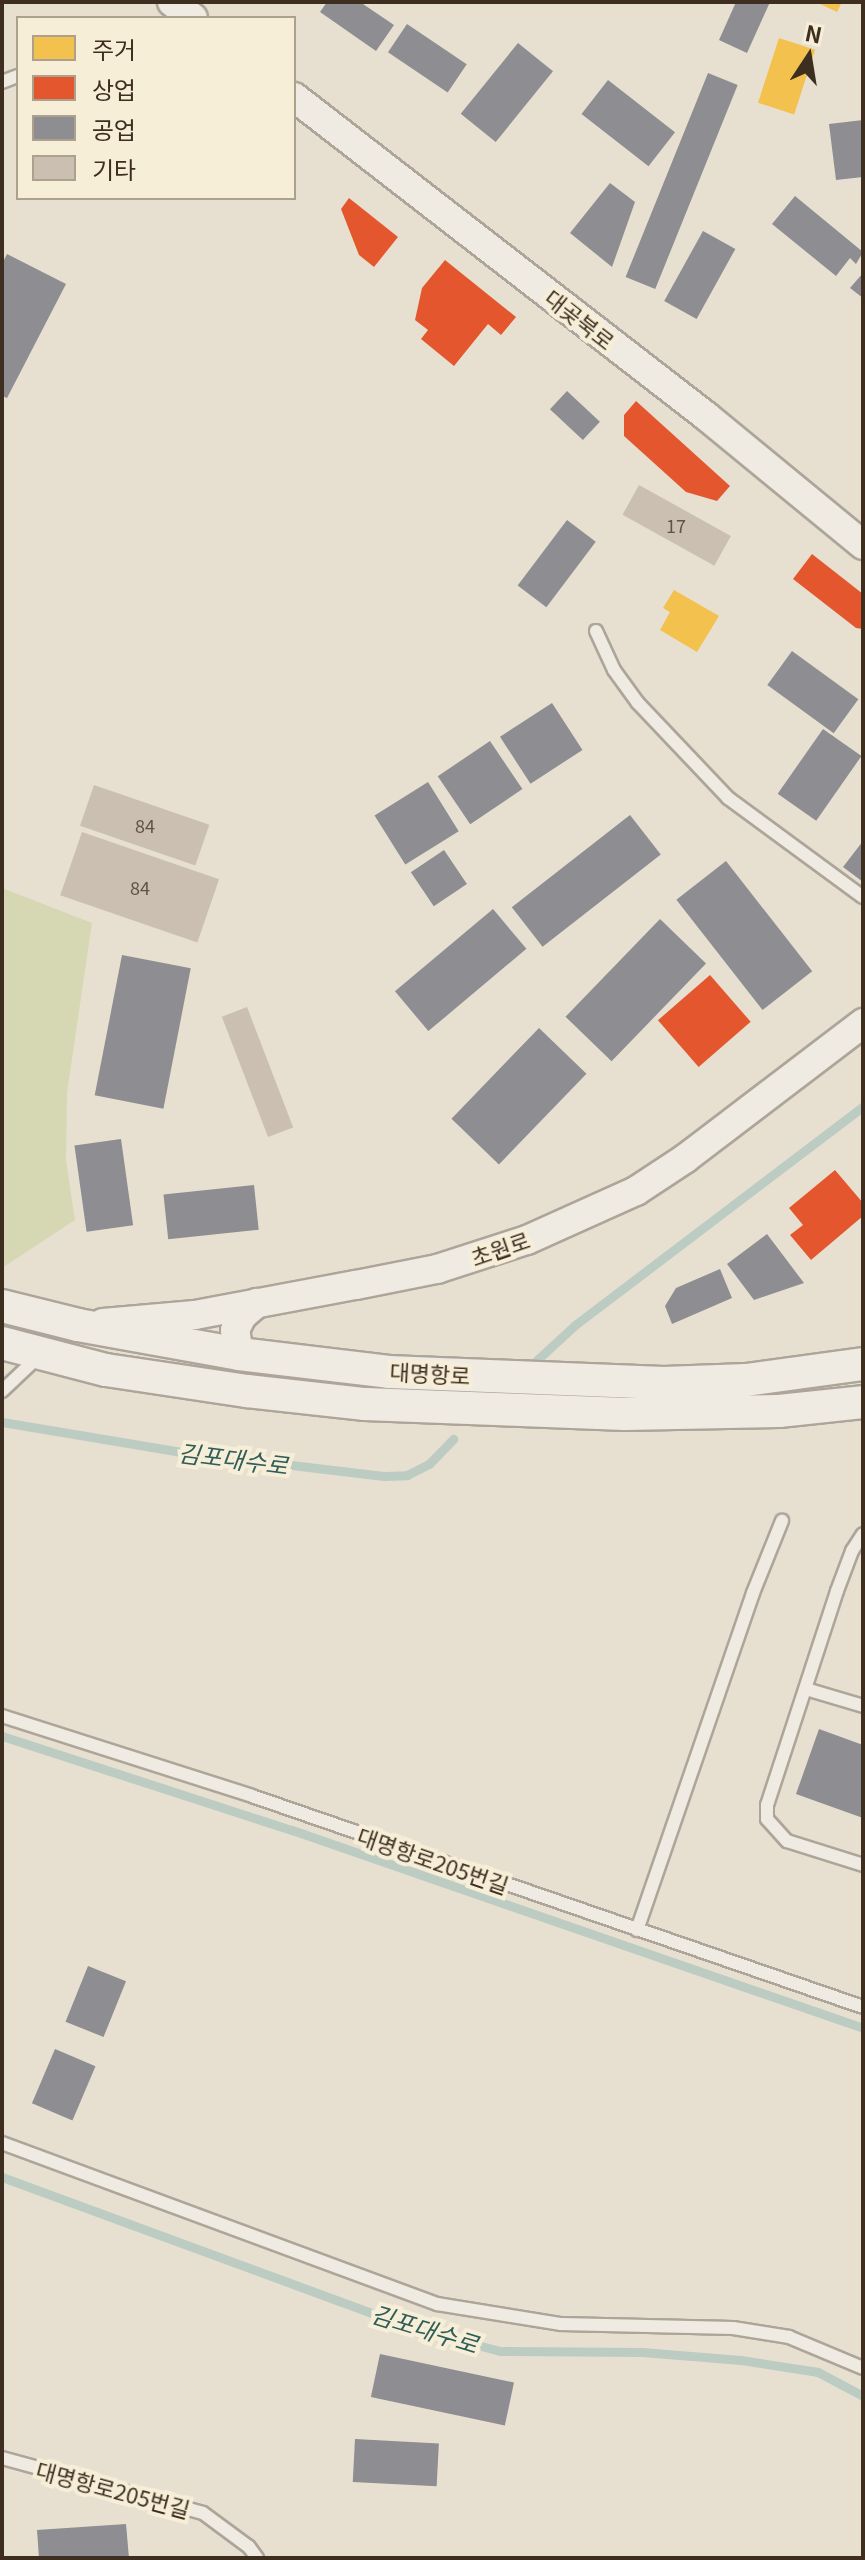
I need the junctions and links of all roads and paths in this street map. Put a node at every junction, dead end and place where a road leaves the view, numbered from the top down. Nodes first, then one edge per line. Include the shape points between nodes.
1 (296, 99) edge
2 (863, 545) edge
3 (596, 631) dead end
4 (863, 897) edge
5 (863, 1023) edge
6 (257, 1303) junction
7 (2, 1306) edge
8 (78, 1325) junction
9 (2, 1343) edge
10 (41, 1354) junction
11 (239, 1354) junction
12 (863, 1364) edge
13 (2, 1391) edge
14 (863, 1402) edge
15 (782, 1521) dead end
16 (863, 1534) edge
17 (806, 1689) junction
18 (863, 1706) edge
19 (2, 1716) edge
20 (863, 1865) edge
21 (637, 1930) junction
22 (863, 2007) edge
23 (2, 2143) edge
24 (863, 2368) edge
25 (2, 2458) edge
26 (257, 2558) edge

1 - 2 street, 대곶북로 via 706,416
3 - 4 lane via 614,670 638,703 728,798
5 - 6 street, 초원로 via 636,1191 475,1258
6 - 8 street, 초원로 via 195,1315
6 - 11 street via 235,1330
7 - 8 main road, 대명항로
8 - 11 main road, 대명항로
9 - 10 main road, 대명항로
10 - 13 lane
10 - 14 main road, 대명항로 via 106,1370 365,1404 625,1414 779,1411
11 - 12 main road, 대명항로 via 389,1372 664,1383 746,1380
15 - 21 lane
16 - 17 lane via 852,1551
17 - 18 lane
17 - 20 lane via 770,1789 767,1819 787,1841
19 - 21 lane, 대명항로205번길 via 252,1796
21 - 22 lane, 대명항로205번길
23 - 24 lane via 437,2304 561,2324 733,2328 789,2337
25 - 26 lane, 대명항로205번길 via 203,2513

